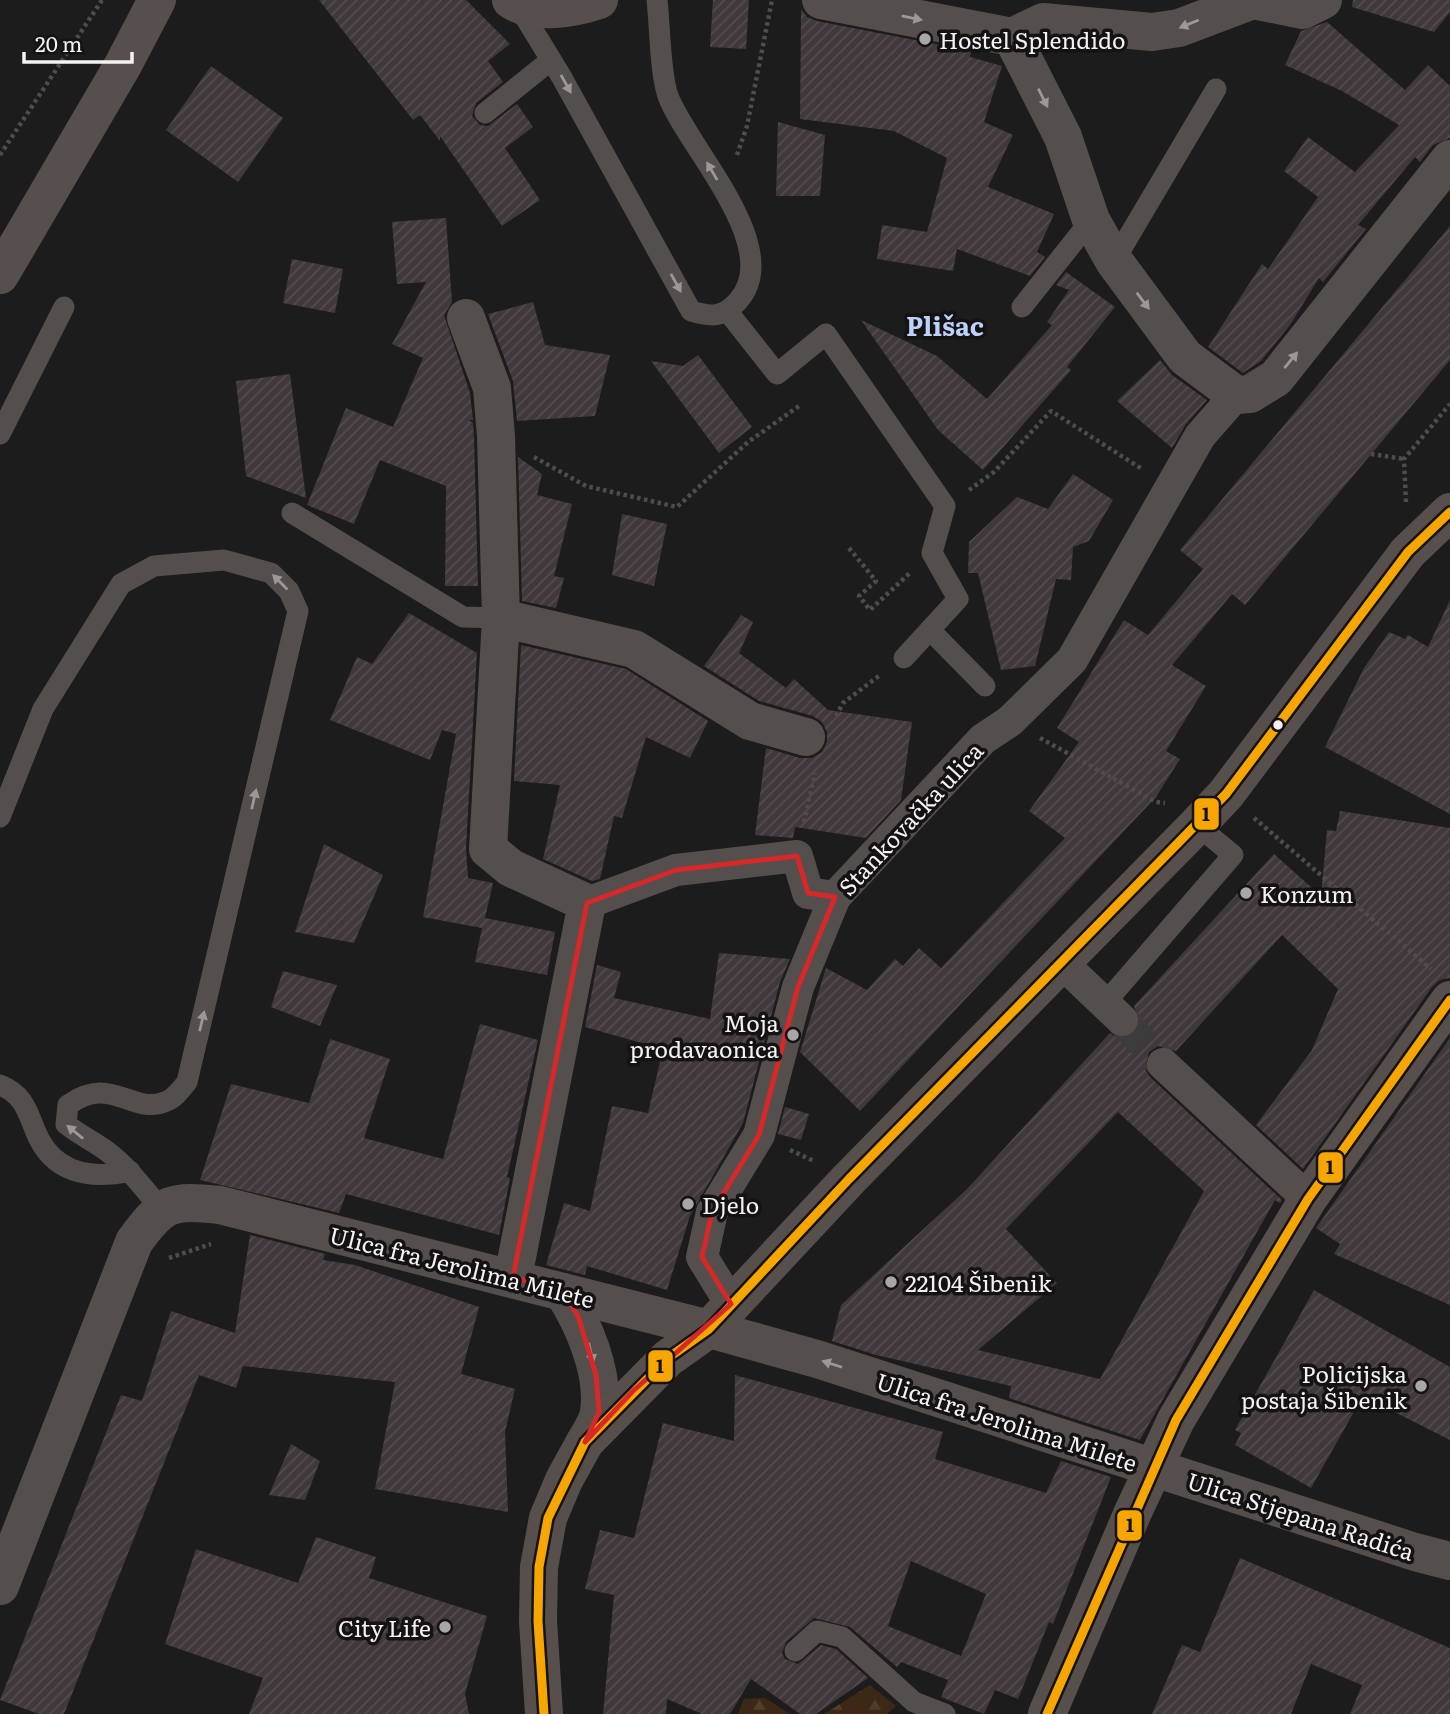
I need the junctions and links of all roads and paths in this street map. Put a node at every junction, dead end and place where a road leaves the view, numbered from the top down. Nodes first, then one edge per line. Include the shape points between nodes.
1 (102, 0) edge
2 (157, 0) edge
3 (600, 0) edge
4 (656, 0) edge
5 (772, 0) edge
6 (821, 0) edge
7 (1323, 0) edge
8 (515, 2) edge
9 (1012, 37) junction
10 (551, 60) junction
11 (1216, 89) dead end
12 (485, 113) dead end
13 (0, 155) edge
14 (1450, 159) edge
15 (725, 192) junction
16 (1091, 220) junction
17 (1114, 261) junction
18 (0, 275) edge
19 (64, 307) dead end
20 (1022, 307) dead end
21 (728, 312) junction
22 (466, 318) dead end
23 (1236, 395) junction
24 (1450, 404) edge
25 (799, 406) dead end
26 (0, 434) edge
27 (496, 436) junction
28 (1371, 454) dead end
29 (1404, 460) junction
30 (1171, 488) junction
31 (945, 506) junction
32 (1450, 512) edge
33 (292, 513) dead end
34 (849, 548) dead end
35 (1408, 552) junction
36 (932, 553) junction
37 (501, 618) junction
38 (930, 629) junction
39 (904, 658) joint
40 (985, 686) dead end
41 (1010, 722) junction
42 (818, 742) junction
43 (1226, 794) junction
44 (1156, 802) dead end
45 (0, 817) edge
46 (1197, 825) junction
47 (797, 856) junction
48 (835, 897) junction
49 (587, 903) junction
50 (1062, 963) junction
51 (1445, 988) edge
52 (1114, 1011) joint
53 (1163, 1064) tunnel mouth
54 (0, 1085) edge
55 (759, 1135) junction
56 (130, 1171) junction
57 (849, 1179) junction
58 (1308, 1199) junction
59 (162, 1210) junction
60 (513, 1277) junction
61 (563, 1292) junction
62 (720, 1317) junction
63 (585, 1442) junction
64 (1153, 1468) junction
65 (1450, 1561) edge
66 (0, 1586) edge
67 (795, 1651) dead end
68 (544, 1714) edge
69 (945, 1714) edge
70 (1047, 1714) edge

1 - 13 path
2 - 18 main road
3 - 8 main road via 551,9
15 -> 4 lane via 668,95
5 - 15 path via 747,126
6 -> 9 street
7 -> 9 street via 1303,9 1254,0 1179,28 1152,32 1043,22
8 - 10 lane
9 -> 16 street via 1063,137
10 - 12 lane
10 -> 21 lane via 691,310 711,317
11 - 17 lane
23 -> 14 street via 1250,394 1276,378
15 - 21 lane via 752,261 748,290
16 - 17 street
16 - 20 lane
17 -> 23 street via 1185,357
19 - 26 lane
21 - 31 lane via 777,373 826,334
22 - 27 street via 492,388
23 - 30 street, Stankovačka ulica via 1200,436
24 - 29 path
25 - 27 path via 748,442 677,506 586,486
27 - 37 street
28 - 29 path
29 - 35 path
30 - 31 path via 1051,411 994,472
30 - 41 street, Stankovačka ulica via 1072,660
31 - 36 lane
32 - 35 main road
33 - 37 lane via 463,617
34 - 36 path via 876,581 859,596 870,610
35 - 43 main road
36 - 38 lane via 958,599
37 - 42 street via 634,649 750,721
37 - 49 street via 488,849 511,868
38 - 39 lane
38 - 40 lane
39 - 42 path via 843,704
41 - 44 path
41 - 48 street, Stankovačka ulica via 984,739
42 - 47 path
43 - 46 main road
43 - 51 path
56 -> 45 lane via 66,1124 68,1105 84,1093 105,1091 149,1105 168,1101 187,1082 298,611 289,591 271,573 224,559 154,566 121,584 43,709
46 - 50 main road
46 - 52 lane via 1233,855
47 - 48 street via 808,893
47 - 49 street via 676,870
48 - 55 street, Stankovačka ulica via 798,987
49 - 60 street
50 - 52 street
50 - 57 main road
51 - 58 main road
53 - 58 street
54 - 56 lane via 28,1106 36,1132 61,1166 101,1178
55 - 57 path
55 - 62 street, Stankovačka ulica via 712,1212 702,1257
56 - 59 lane
57 - 62 main road
58 - 64 main road via 1176,1420
59 - 60 street, Ulica fra Jerolima Milete via 181,1201 220,1205
59 - 66 street via 134,1242 117,1280
60 - 61 street, Ulica fra Jerolima Milete
61 - 62 street, Ulica fra Jerolima Milete
61 -> 63 street via 578,1316 596,1375 599,1412
62 - 63 main road via 668,1358
64 -> 62 street, Ulica fra Jerolima Milete via 817,1359
63 - 68 main road via 548,1518 539,1567
64 - 65 street, Ulica Stjepana Radića
64 - 70 main road
67 - 69 lane via 817,1631 842,1637 914,1702

